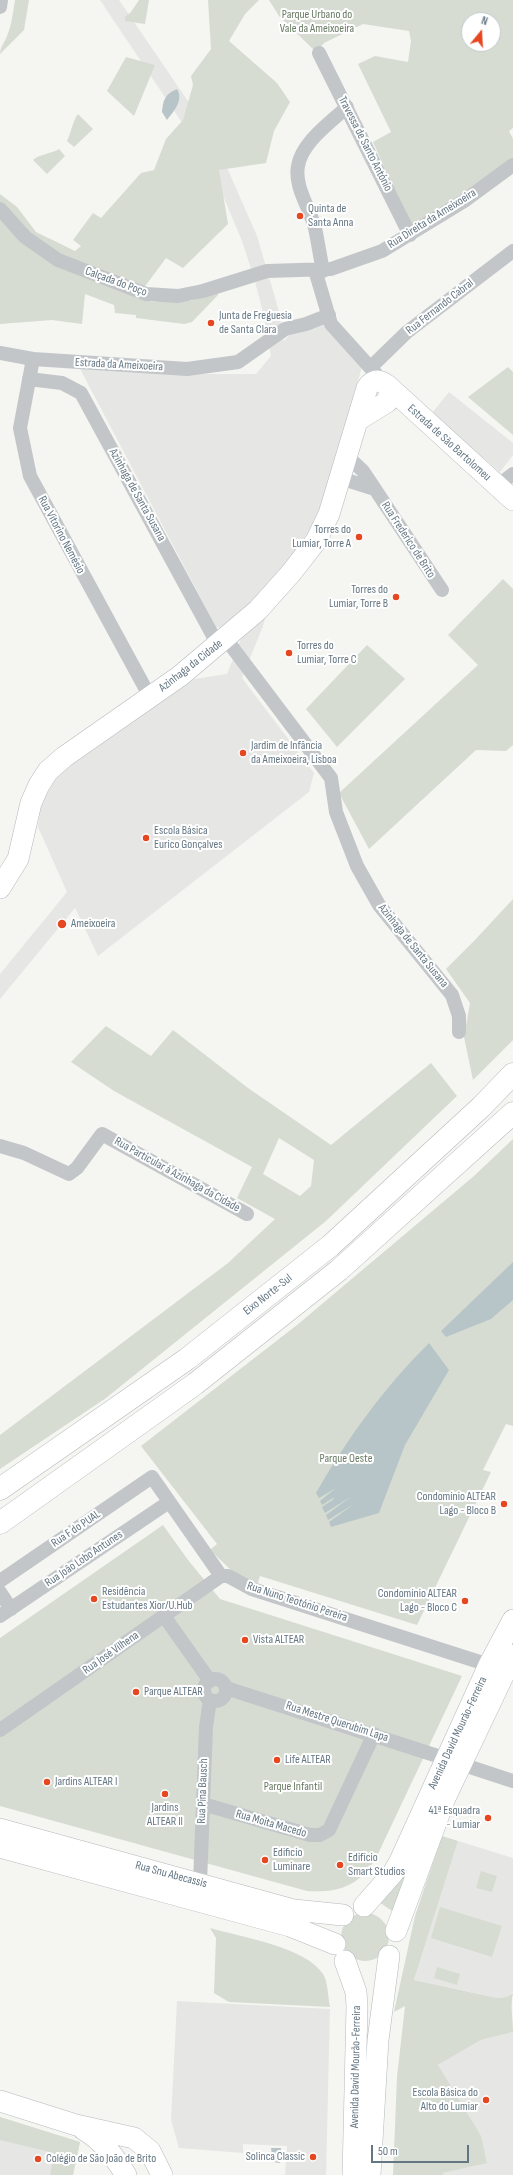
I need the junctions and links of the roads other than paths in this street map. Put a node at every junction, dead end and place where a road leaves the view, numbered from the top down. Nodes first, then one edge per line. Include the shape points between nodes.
1 (1, 0) edge
2 (0, 7) edge
3 (318, 53) dead end
4 (347, 108) junction
5 (513, 165) edge
6 (0, 209) edge
7 (410, 235) junction
8 (513, 251) edge
9 (319, 270) junction
10 (329, 315) junction
11 (0, 353) edge
12 (33, 359) junction
13 (29, 379) junction
14 (381, 391) junction
15 (346, 455) junction
16 (340, 478) junction
17 (505, 480) edge
18 (375, 489) junction
19 (513, 500) edge
20 (442, 590) dead end
21 (222, 642) junction
22 (150, 697) junction
23 (0, 888) edge
24 (459, 1032) dead end
25 (513, 1058) edge
26 (513, 1074) edge
27 (513, 1113) edge
28 (468, 1119) junction
29 (505, 1128) edge
30 (0, 1146) edge
31 (247, 1214) dead end
32 (0, 1489) edge
33 (169, 1502) junction
34 (0, 1523) edge
35 (221, 1576) junction
36 (0, 1581) edge
37 (0, 1592) edge
38 (6, 1612) edge
39 (164, 1616) junction
40 (513, 1620) edge
41 (513, 1655) edge
42 (489, 1665) junction
43 (210, 1681) junction
44 (226, 1688) junction
45 (210, 1700) junction
46 (0, 1730) edge
47 (374, 1734) junction
48 (454, 1761) junction
49 (513, 1781) edge
50 (203, 1804) junction
51 (0, 1829) edge
52 (0, 1847) edge
53 (200, 1883) junction
54 (364, 1906) junction
55 (343, 1915) junction
56 (396, 1931) junction
57 (340, 1953) junction
58 (389, 1956) junction
59 (0, 2101) edge
60 (76, 2125) junction
61 (126, 2175) edge
62 (162, 2175) edge
63 (353, 2175) edge
64 (370, 2175) edge

1 - 2 street
3 - 4 street, Travessa de Santo António
4 - 7 street, Travessa de Santo António
4 - 9 street via 317,135 298,165 298,181 315,228
5 - 7 street, Rua Direita da Ameixoeira via 464,201
6 - 9 street, Calçada do Poço via 25,237 44,252 58,260 146,294 203,291 267,271
7 - 9 street, Rua Direita da Ameixoeira via 382,251 331,270
8 - 14 street, Rua Fernando Cabral via 412,327
9 - 10 street
10 - 12 street, Estrada da Ameixoeira via 285,329 238,362 187,369
10 - 14 street, Estrada de São Bartolomeu via 337,333
11 - 12 street, Estrada da Ameixoeira
12 - 13 street, Rua Vitorino Nemésio
13 - 21 street, Azinhaga de Santa Susana via 62,383 81,393
13 - 22 street, Rua Vitorino Nemésio via 20,428 30,476
14 - 15 street, Azinhaga da Cidade via 358,420
14 - 17 street, Estrada de São Bartolomeu
15 - 16 street, Azinhaga da Cidade
15 - 18 street, Rua Frederico de Brito via 363,471
16 - 18 street, Rua Frederico de Brito
16 - 21 street, Azinhaga da Cidade via 329,514 316,541 258,610
17 - 19 street, Estrada de São Bartolomeu
18 - 20 street, Rua Frederico de Brito
21 - 22 street, Azinhaga da Cidade
21 - 24 street, Azinhaga de Santa Susana via 331,778 336,812 357,866 379,904 452,996 459,1016
22 - 23 street, Azinhaga da Cidade via 48,771 31,803 18,859
25 - 28 highway
26 - 28 highway, Eixo Norte-Sul
27 - 29 highway, Eixo Norte-Sul
28 - 32 highway, Eixo Norte-Sul via 330,1246 187,1359
29 - 34 highway, Eixo Norte-Sul via 314,1290 195,1384
30 - 31 street, Rua Particular à Azinhaga da Cidade via 24,1153 69,1174 77,1168 102,1134
33 - 35 street
33 - 36 street, Rua F do PUAL via 152,1477
33 - 38 street, Rua João Lobo Antunes
35 - 39 street, Rua José Vilhena
35 - 42 street, Rua Nuno Teotónio Pereira via 228,1576 252,1590
37 - 38 street
39 - 43 street
39 - 46 street, Rua José Vilhena
40 - 42 street, Avenida David Mourão-Ferreira
41 - 48 street, Avenida David Mourão-Ferreira
42 - 48 street, Avenida David Mourão-Ferreira
43 - 44 street via 220,1680
43 - 45 street via 204,1690
44 - 45 street via 225,1695 220,1700
44 - 47 street, Rua Mestre Querubim Lapa
45 - 50 street, Rua Pina Bausch via 206,1726
47 - 48 street, Rua Mestre Querubim Lapa
47 - 50 street, Rua Moita Macedo via 329,1830 320,1835 310,1835
48 - 49 street, Rua Mestre Querubim Lapa
48 - 54 street, Avenida David Mourão-Ferreira via 393,1873
48 - 56 street, Avenida David Mourão-Ferreira via 445,1798
50 - 53 street, Rua Pina Bausch
51 - 53 street, Rua Snu Abecassis
52 - 57 street, Rua Snu Abecassis via 290,1926
53 - 55 street, Rua Snu Abecassis via 294,1910
54 - 55 street via 349,1910
54 - 56 street via 381,1910 393,1923
55 - 57 street via 334,1934
56 - 58 street via 396,1940
57 - 58 street via 364,1968 382,1963
57 - 63 street, Avenida David Mourão-Ferreira via 356,1992 358,2006
58 - 64 street, Avenida David Mourão-Ferreira via 378,2040
59 - 60 street
60 - 61 street via 103,2143
60 - 62 street via 140,2141 150,2151

